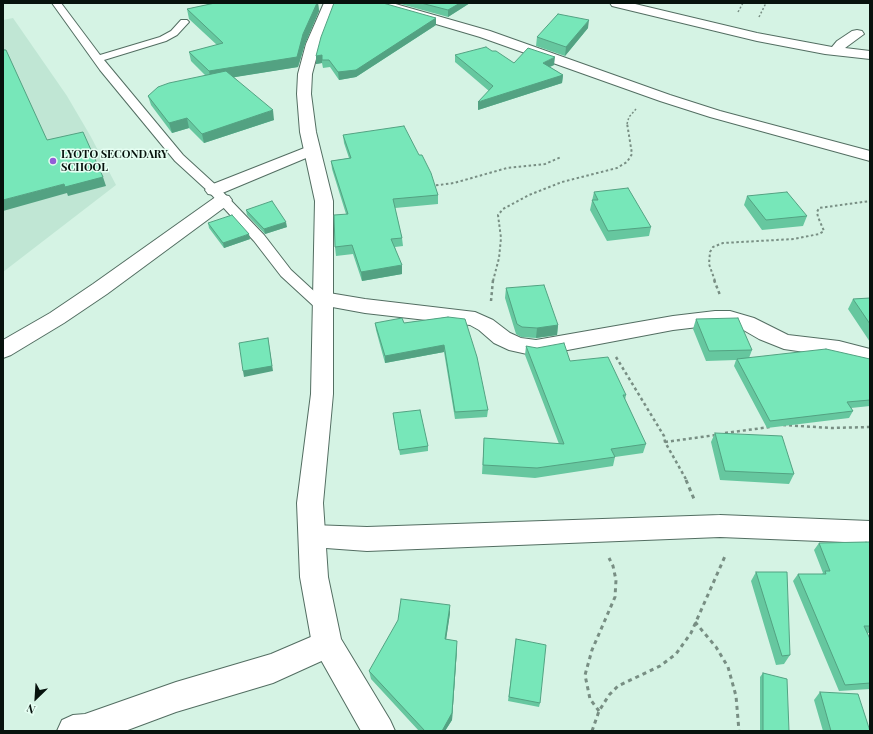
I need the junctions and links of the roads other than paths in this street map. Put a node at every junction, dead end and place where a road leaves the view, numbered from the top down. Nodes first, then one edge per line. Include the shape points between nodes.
1 (56, 3) edge
2 (330, 3) edge
3 (378, 3) edge
4 (616, 3) edge
5 (184, 22) dead end
6 (857, 34) dead end
7 (837, 51) junction
8 (870, 55) edge
9 (98, 59) junction
10 (312, 150) junction
11 (870, 156) edge
12 (218, 195) junction
13 (323, 303) junction
14 (3, 350) edge
15 (870, 357) edge
16 (870, 532) edge
17 (312, 536) junction
18 (327, 644) junction
19 (73, 731) edge
20 (379, 731) edge

1 - 9 lane
2 - 10 street via 313,44 305,74 305,113
3 - 11 street via 485,34 652,94 766,129
4 - 7 street via 757,37
5 - 9 lane via 174,33 163,39
6 - 7 street via 842,44
7 - 8 street
9 - 12 lane via 179,158
10 - 12 street
10 - 13 street via 324,201
12 - 13 lane via 259,238 286,273
12 - 14 street via 100,289
13 - 15 street via 475,319 502,338 517,345 536,348 674,323 730,318 747,323 784,342 840,349
13 - 17 street via 322,394 310,503
16 - 17 street via 702,526 367,539
17 - 18 street via 314,578
18 - 19 street via 273,668 176,697 84,730
18 - 20 street

